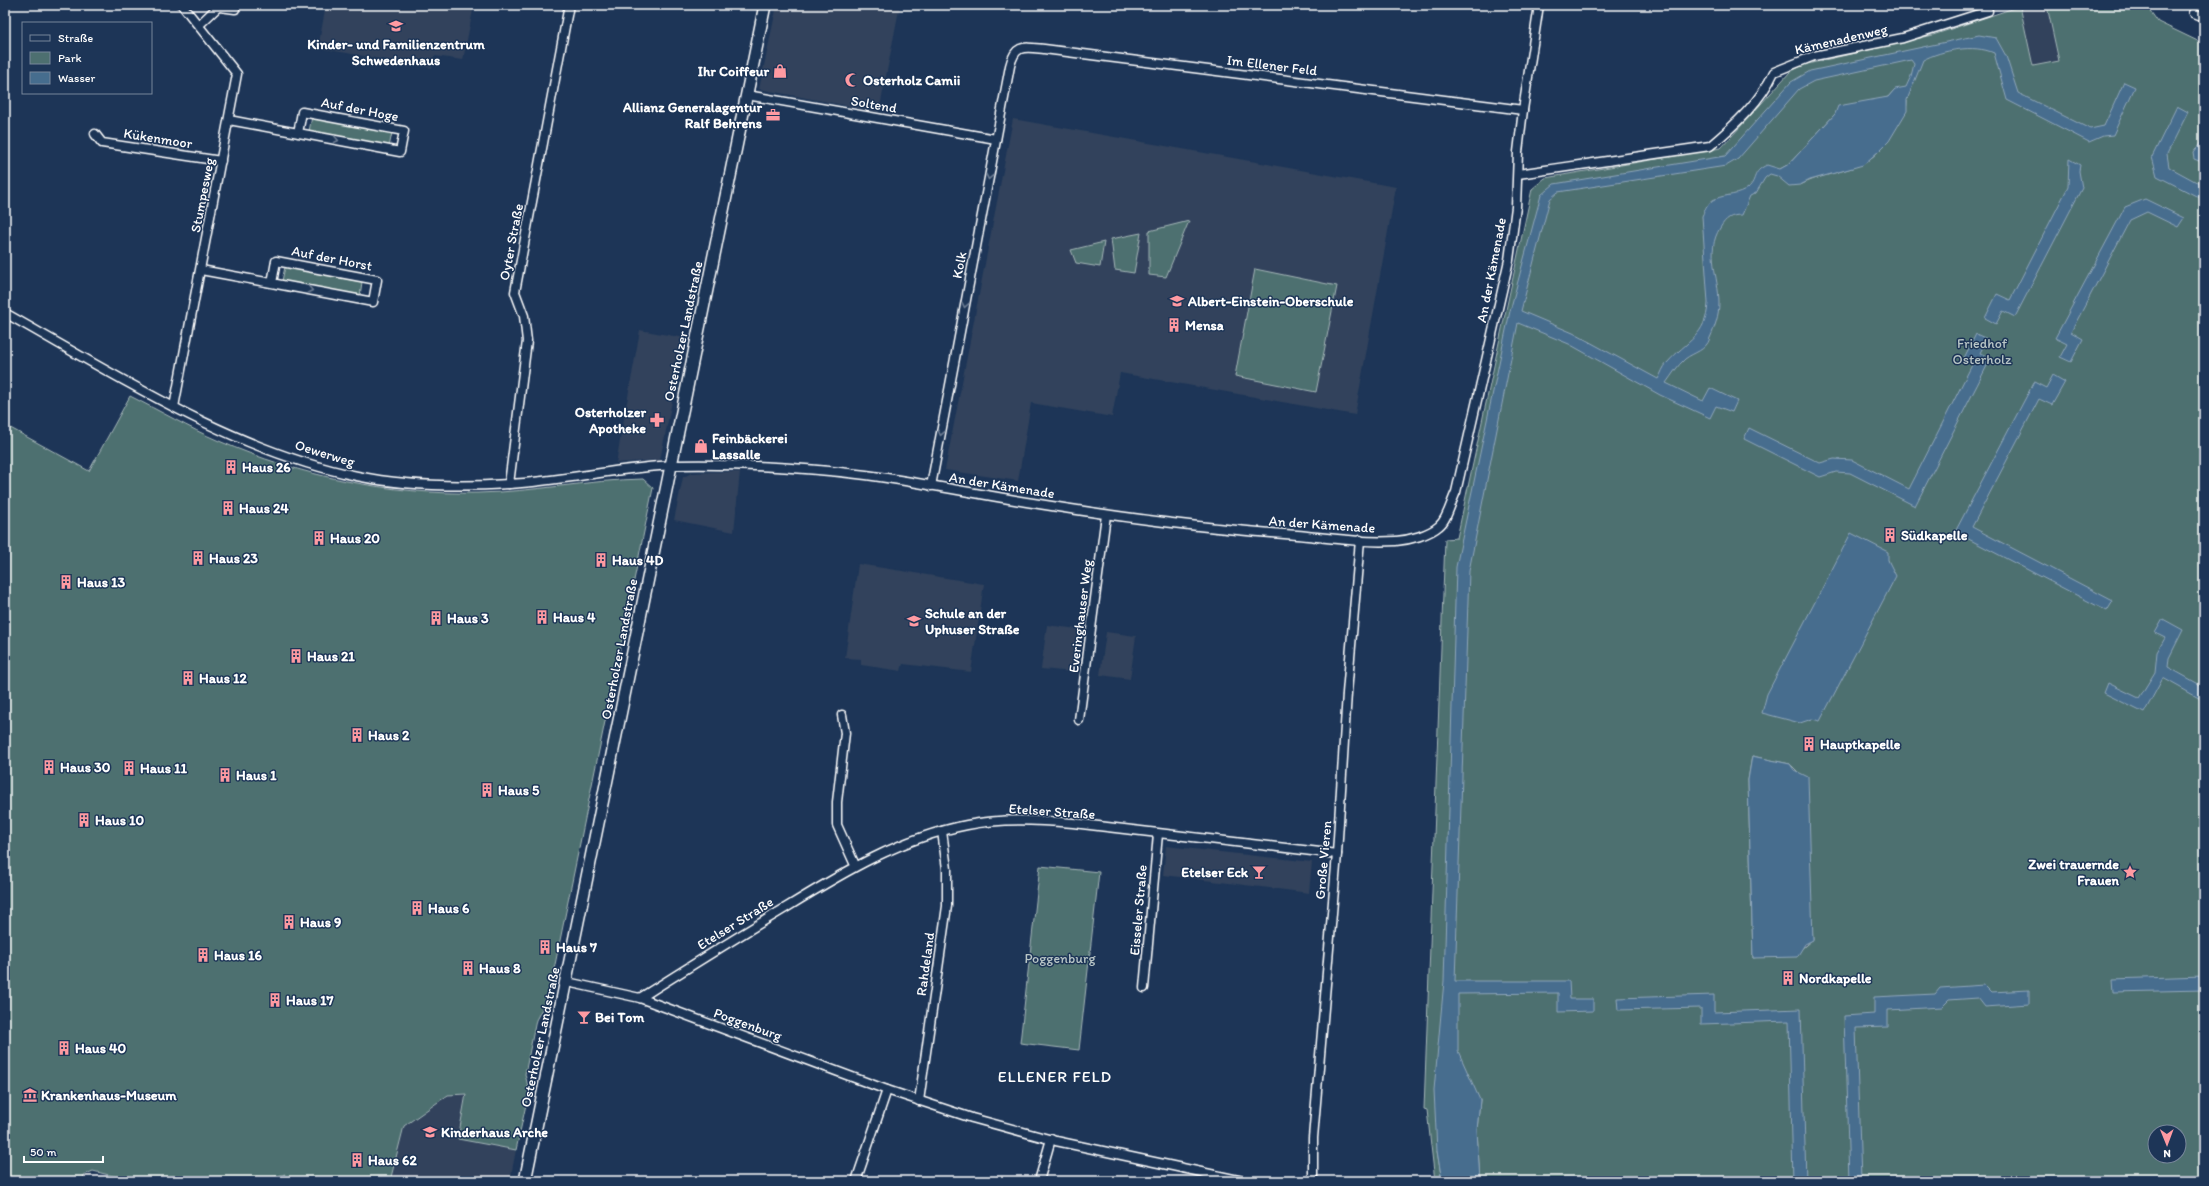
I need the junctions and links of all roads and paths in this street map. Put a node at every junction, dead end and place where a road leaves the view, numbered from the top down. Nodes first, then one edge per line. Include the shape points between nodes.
1 (182, 5) edge
2 (236, 5) edge
3 (569, 5) edge
4 (765, 5) edge
5 (1539, 5) edge
6 (220, 6) edge
7 (1988, 11) dead end
8 (2194, 13) dead end
9 (2204, 17) edge
10 (199, 26) junction
11 (1017, 50) joint
12 (747, 95) junction
13 (1523, 110) junction
14 (229, 120) junction
15 (298, 133) junction
16 (94, 134) dead end
17 (996, 139) junction
18 (221, 161) junction
19 (1518, 174) junction
20 (200, 270) junction
21 (272, 283) junction
22 (5, 313) edge
23 (174, 407) junction
24 (671, 466) junction
25 (509, 484) junction
26 (931, 486) junction
27 (1106, 515) junction
28 (1360, 540) junction
29 (842, 715) dead end
30 (1079, 720) dead end
31 (942, 831) junction
32 (1158, 834) junction
33 (1337, 854) junction
34 (855, 865) junction
35 (567, 982) junction
36 (1144, 988) dead end
37 (640, 998) junction
38 (888, 1090) junction
39 (919, 1101) junction
40 (1051, 1139) junction
41 (1209, 1178) edge
42 (525, 1181) edge
43 (856, 1181) edge
44 (1039, 1181) edge
45 (1243, 1181) edge
46 (1313, 1181) edge

1 - 10 street, Stumpesweg
2 - 6 street via 235,9
3 - 25 street, Oyter Straße via 515,292 524,316 527,341
4 - 12 main road, Osterholzer Landstraße
5 - 13 street, An der Kämenade
6 - 10 street
7 - 19 street, Kämenadenweg via 1903,38 1814,56 1774,72 1766,89 1730,129 1710,146
8 - 9 street
10 - 14 street, Stumpesweg via 237,74
11 - 13 street, Im Ellener Feld via 1040,49
11 - 17 street, Kolk via 1010,66
12 - 17 street, Soltend
12 - 24 main road, Osterholzer Landstraße
13 - 19 street, An der Kämenade
14 - 15 street, Auf der Hoge
14 - 18 street, Stumpesweg
15 -> 15 street, Auf der Hoge via 400,152 404,131 302,112
16 - 18 street, Kükenmoor via 102,143
17 -> 26 street, Kolk
18 - 20 street, Stumpesweg
19 - 28 street, An der Kämenade via 1509,260 1456,492 1441,525 1398,541
20 - 21 street, Auf der Horst
20 - 23 street, Stumpesweg
21 -> 21 street, Auf der Horst via 373,302 377,280 276,261
22 - 23 street, Oewerweg
23 - 25 street, Oewerweg via 238,437 304,462 352,475 376,480 439,484
24 - 25 street, Oewerweg
24 - 26 street, An der Kämenade via 737,465 793,468 866,475
24 - 35 main road, Osterholzer Landstraße
26 - 27 street, An der Kämenade
27 - 28 street, An der Kämenade via 1246,532
27 - 30 street, Everinghauser Weg
28 - 33 street, Große Vieren via 1347,686
29 - 34 street via 845,733 837,824
31 - 32 street, Etelser Straße via 997,821 1034,820
31 - 34 street, Etelser Straße via 908,842
31 - 39 street, Rahdeland via 947,869 947,906
32 - 33 street, Etelser Straße
32 - 36 street, Eisseler Straße
33 - 46 street, Große Vieren via 1313,1138
34 - 37 street, Etelser Straße
35 - 37 street, Poggenburg
35 - 42 main road, Osterholzer Landstraße
37 - 38 street, Poggenburg
38 - 39 street, Poggenburg
38 - 43 street
39 - 40 street, Poggenburg
40 - 41 street, Poggenburg
40 - 44 street
41 - 45 street, Poggenburg

